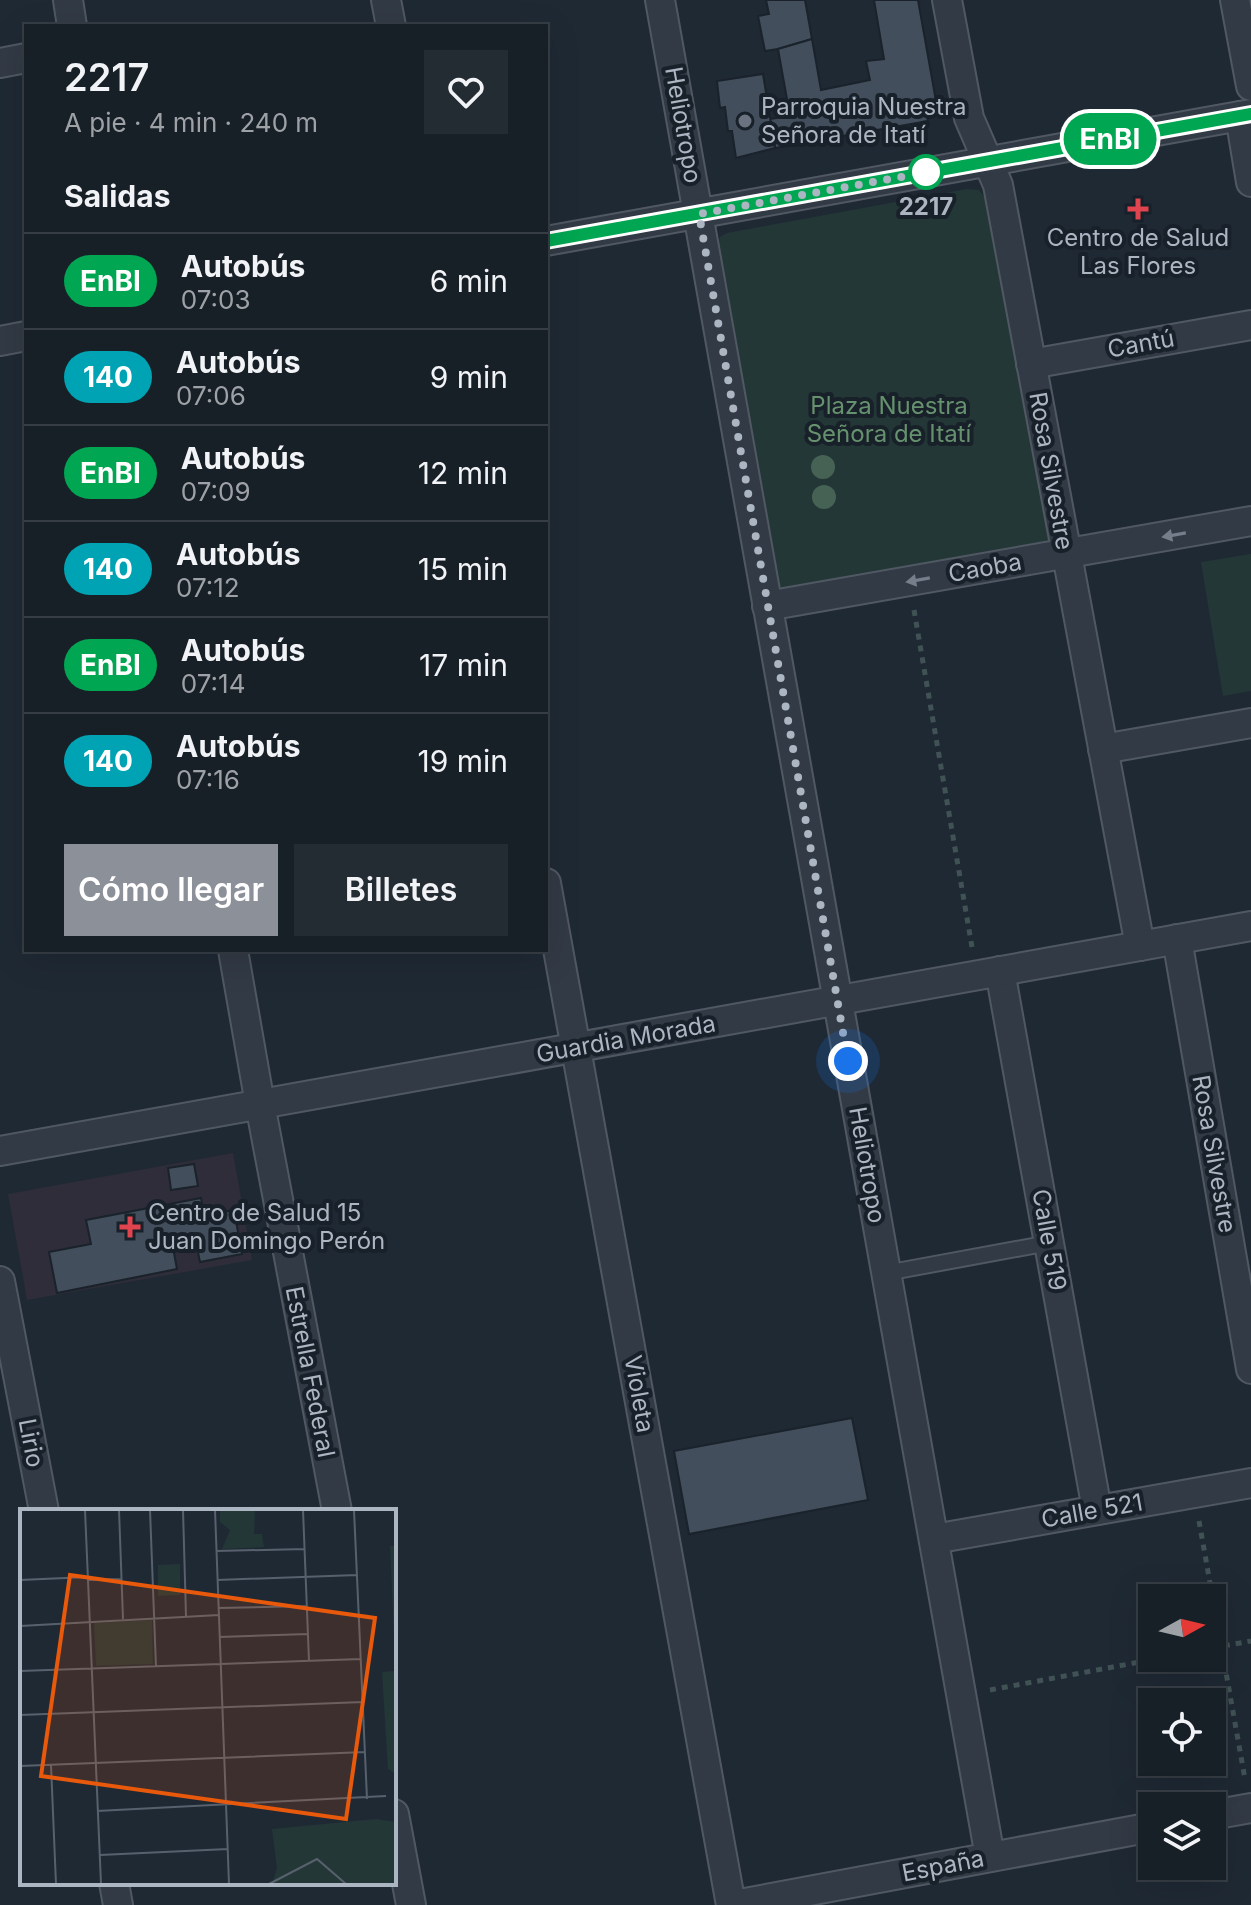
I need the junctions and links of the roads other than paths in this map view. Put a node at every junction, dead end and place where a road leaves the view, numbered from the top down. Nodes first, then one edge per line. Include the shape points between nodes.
1 (68, 0) edge
2 (386, 0) edge
3 (660, 0) edge
4 (947, 0) edge
5 (1235, 0) edge
6 (72, 24) edge
7 (391, 24) edge
8 (24, 58) edge
9 (0, 63) edge
10 (1251, 86) edge
11 (1246, 115) edge
12 (986, 162) junction
13 (1251, 182) edge
14 (699, 214) junction
15 (548, 241) edge
16 (1251, 325) edge
17 (24, 336) edge
18 (0, 341) edge
19 (1031, 364) junction
20 (1251, 521) edge
21 (1066, 554) junction
22 (767, 606) junction
23 (1251, 723) edge
24 (1103, 749) junction
25 (548, 894) edge
26 (1251, 926) edge
27 (1177, 939) junction
28 (1140, 946) junction
29 (233, 952) edge
30 (988, 973) junction
31 (838, 1001) junction
32 (576, 1048) junction
33 (260, 1104) junction
34 (0, 1151) edge
35 (1049, 1243) junction
36 (886, 1273) junction
37 (0, 1281) edge
38 (1251, 1369) edge
39 (1251, 1483) edge
40 (44, 1509) edge
41 (337, 1509) edge
42 (1097, 1510) junction
43 (934, 1539) junction
44 (1251, 1808) edge
45 (1226, 1812) edge
46 (396, 1825) edge
47 (1138, 1830) edge
48 (990, 1857) junction
49 (114, 1885) edge
50 (118, 1905) edge
51 (411, 1905) edge
52 (733, 1905) edge

1 - 6 street
2 - 7 street
3 - 14 street, Heliotropo
4 - 12 street, Rosa Silvestre via 969,118
5 - 10 street
8 - 9 street
11 - 12 street
11 - 13 street
12 - 14 street
12 - 19 street, Rosa Silvestre via 998,185
14 - 15 street
14 - 22 street, Heliotropo
16 - 19 street, Cantú
17 - 18 street
19 - 21 street, Rosa Silvestre
20 -> 21 street, Caoba
21 -> 22 street, Caoba
21 - 24 street, Rosa Silvestre
22 - 31 street, Heliotropo
23 - 24 street
24 - 28 street, Rosa Silvestre
25 - 32 street, Violeta
26 - 27 street, Guardia Morada
27 - 28 street, Guardia Morada
27 - 38 street, Rosa Silvestre
28 - 30 street, Guardia Morada
29 - 33 street, Estrella Federal
30 - 31 street, Guardia Morada
30 - 35 street, Calle 519
31 - 32 street, Guardia Morada
31 - 36 street, Heliotropo
32 - 33 street, Guardia Morada
32 - 52 street, Violeta
33 - 34 street, Guardia Morada
33 - 41 street, Estrella Federal
35 - 36 lane
35 - 42 street, Calle 519
36 - 43 street, Heliotropo
37 - 40 street, Lirio
39 - 42 street, Calle 521
42 - 43 street, Calle 521
43 - 48 street, Heliotropo
44 - 45 street
46 - 51 street
47 - 48 street, España
48 - 52 street, España
49 - 50 street

